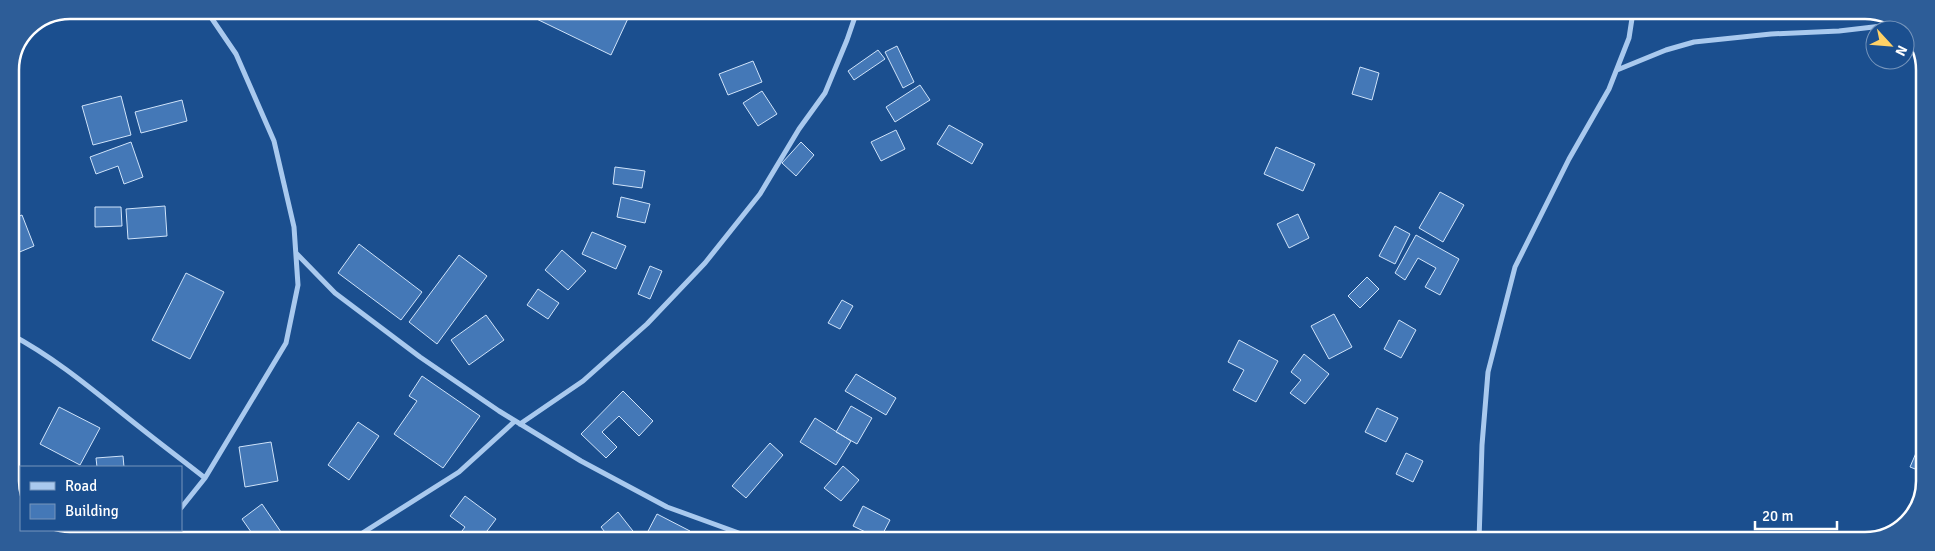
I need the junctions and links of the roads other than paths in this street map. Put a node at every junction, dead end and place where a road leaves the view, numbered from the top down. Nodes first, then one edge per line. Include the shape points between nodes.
1 (212, 19) edge
2 (854, 19) edge
3 (1632, 19) edge
4 (1865, 28) edge
5 (1617, 70) junction
6 (296, 253) junction
7 (19, 339) edge
8 (518, 423) junction
9 (205, 478) junction
10 (182, 507) edge
11 (364, 532) edge
12 (736, 532) edge
13 (1479, 532) edge

1 - 6 street via 236,54 274,140 294,227
2 - 8 street via 825,93 760,194 706,263 647,324 583,381
3 - 5 street via 1629,38
4 - 5 street via 1694,42
5 - 13 street via 1610,89 1569,159 1515,266 1488,372
6 - 8 street via 343,298 420,357
6 - 9 street via 298,285 286,343
7 - 9 street via 86,383
8 - 11 street via 459,472
8 - 12 street via 667,507
9 - 10 street

